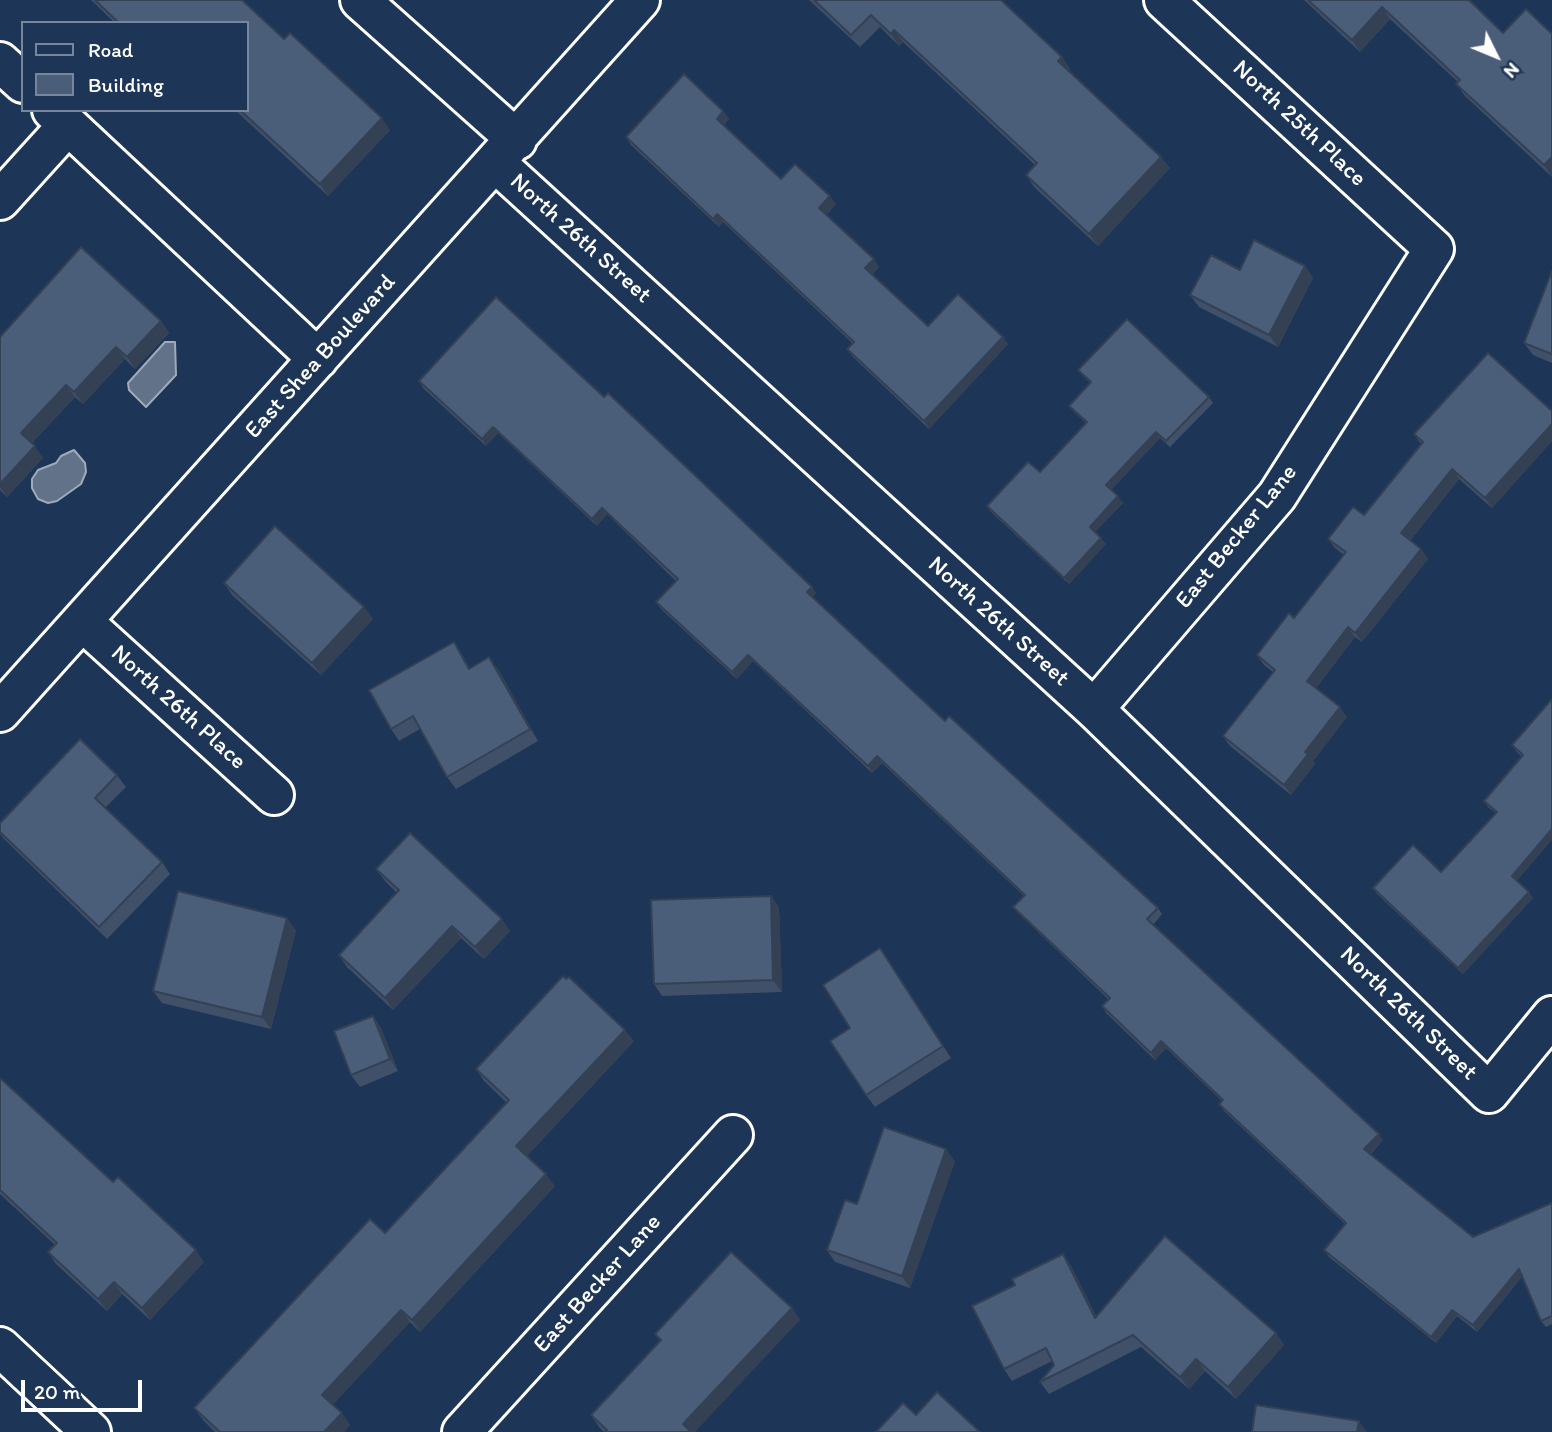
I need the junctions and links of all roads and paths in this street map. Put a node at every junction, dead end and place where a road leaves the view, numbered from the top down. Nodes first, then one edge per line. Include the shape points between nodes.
1 (359, 0) edge
2 (640, 0) edge
3 (1164, 0) edge
4 (0, 62) edge
5 (21, 81) edge
6 (60, 118) edge
7 (507, 151) junction
8 (0, 200) edge
9 (1434, 249) joint
10 (318, 359) junction
11 (82, 621) junction
12 (1094, 709) junction
13 (0, 712) edge
14 (274, 794) dead end
15 (1552, 1016) edge
16 (733, 1136) dead end
17 (0, 1347) edge
18 (91, 1432) edge
19 (463, 1432) edge

1 - 7 street, North 26th Street
2 - 7 street, East Shea Boulevard
3 - 9 street, North 25th Place
4 - 5 street
6 - 8 street
6 - 10 street
7 - 10 street, East Shea Boulevard
7 - 12 street, North 26th Street
9 - 12 street, East Becker Lane via 1277,496
10 - 11 street, East Shea Boulevard
11 - 13 street, East Shea Boulevard
11 - 14 street, North 26th Place
12 - 15 street, North 26th Street via 1489,1093
16 - 19 street, East Becker Lane
17 - 18 street

